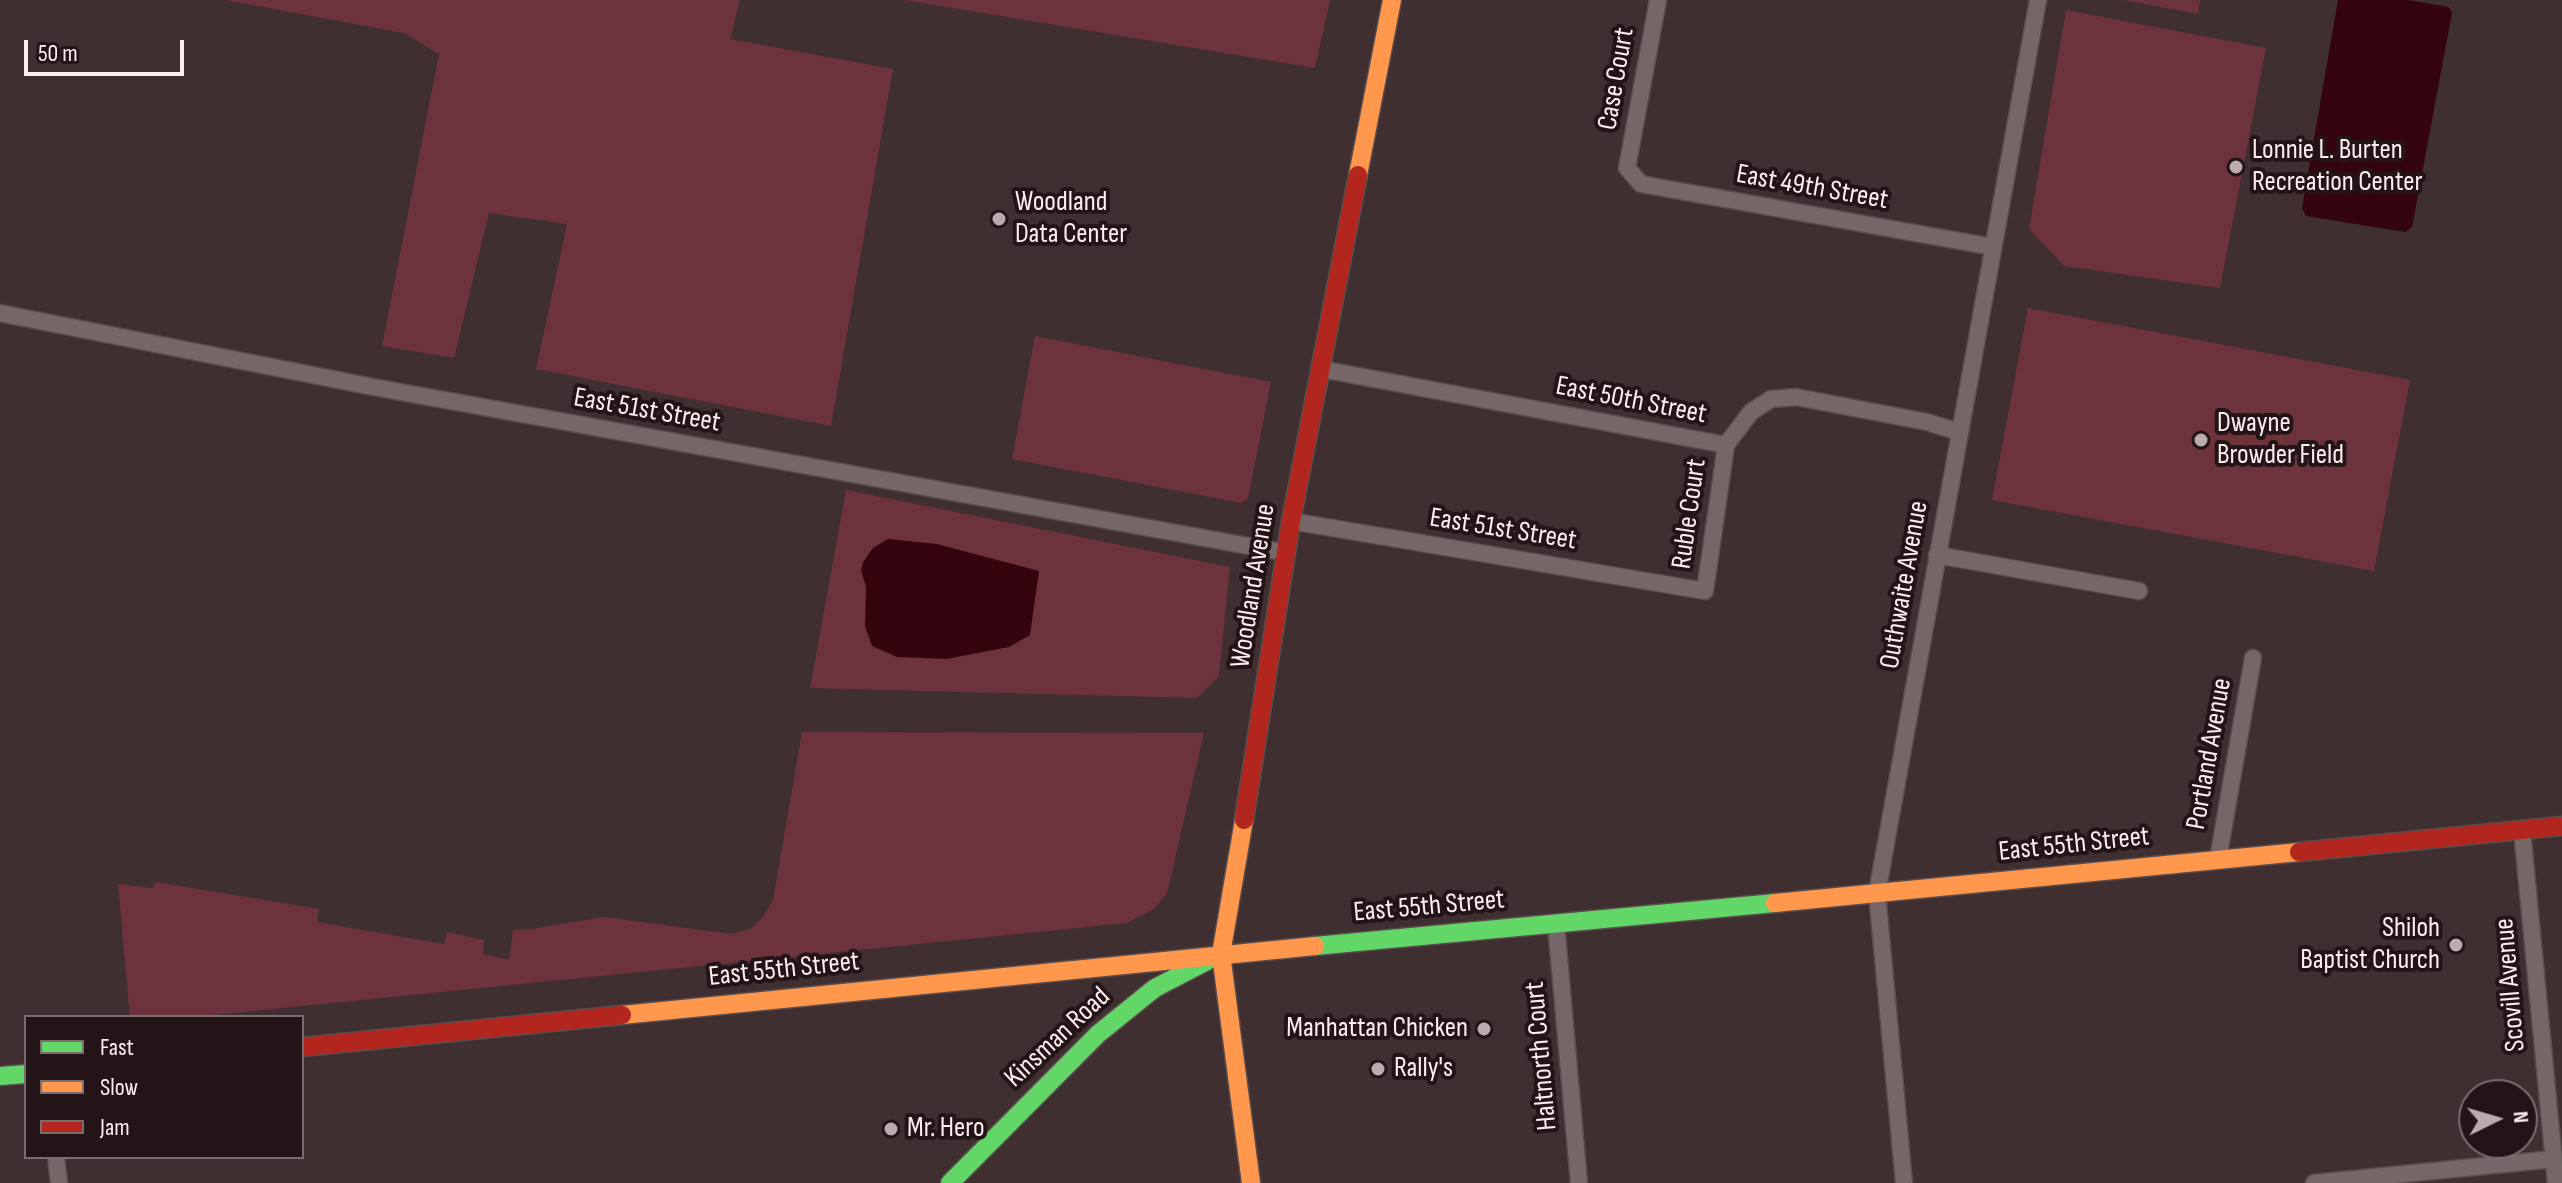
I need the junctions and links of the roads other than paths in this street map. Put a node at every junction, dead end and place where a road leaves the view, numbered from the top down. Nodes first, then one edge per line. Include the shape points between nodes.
1 (1392, 0) edge
2 (1658, 0) edge
3 (2038, 0) edge
4 (1627, 168) joint
5 (1993, 247) junction
6 (0, 313) edge
7 (1321, 369) junction
8 (1959, 432) junction
9 (1726, 445) junction
10 (1291, 521) junction
11 (1287, 553) junction
12 (1937, 555) junction
13 (1705, 591) joint
14 (2139, 591) dead end
15 (2253, 658) dead end
16 (2562, 806) edge
17 (2562, 826) edge
18 (2522, 830) junction
19 (2218, 859) junction
20 (1877, 893) junction
21 (1556, 924) junction
22 (1221, 954) junction
23 (304, 1047) edge
24 (24, 1074) edge
25 (0, 1076) edge
26 (56, 1159) edge
27 (2554, 1159) junction
28 (59, 1183) edge
29 (950, 1183) edge
30 (1251, 1183) edge
31 (1579, 1183) edge
32 (1904, 1183) edge
33 (2314, 1183) edge
34 (2556, 1183) edge

1 - 7 main road, Woodland Avenue
2 - 4 street, Case Court
3 - 5 street, Outhwaite Avenue
4 - 5 street, East 49th Street via 1641,184
5 - 8 street, Outhwaite Avenue
6 - 11 street, East 51st Street via 373,387
7 - 9 street, East 50th Street
7 - 10 main road, Woodland Avenue
8 - 9 street, East 50th Street via 1796,397 1771,399 1751,412
8 - 12 street, Outhwaite Avenue
9 - 13 street, Ruble Court
10 - 11 main road, Woodland Avenue
10 - 13 street, East 51st Street
11 - 22 main road, Woodland Avenue
12 - 14 street
12 - 20 street, Outhwaite Avenue
15 - 19 street, Portland Avenue
16 - 17 street
17 - 18 main road, East 55th Street
18 - 19 main road, East 55th Street
18 - 27 street, Scovill Avenue
19 - 20 main road, East 55th Street
20 - 21 main road, East 55th Street
20 - 32 street, Outhwaite Avenue
21 - 22 main road, East 55th Street
21 - 31 street, Haltnorth Court
22 - 23 main road, East 55th Street
22 - 29 main road, Kinsman Road via 1155,988 1098,1034
22 - 30 main road, Woodland Avenue
24 - 25 main road
26 - 28 street
27 - 33 street
27 - 34 street, Scovill Avenue

